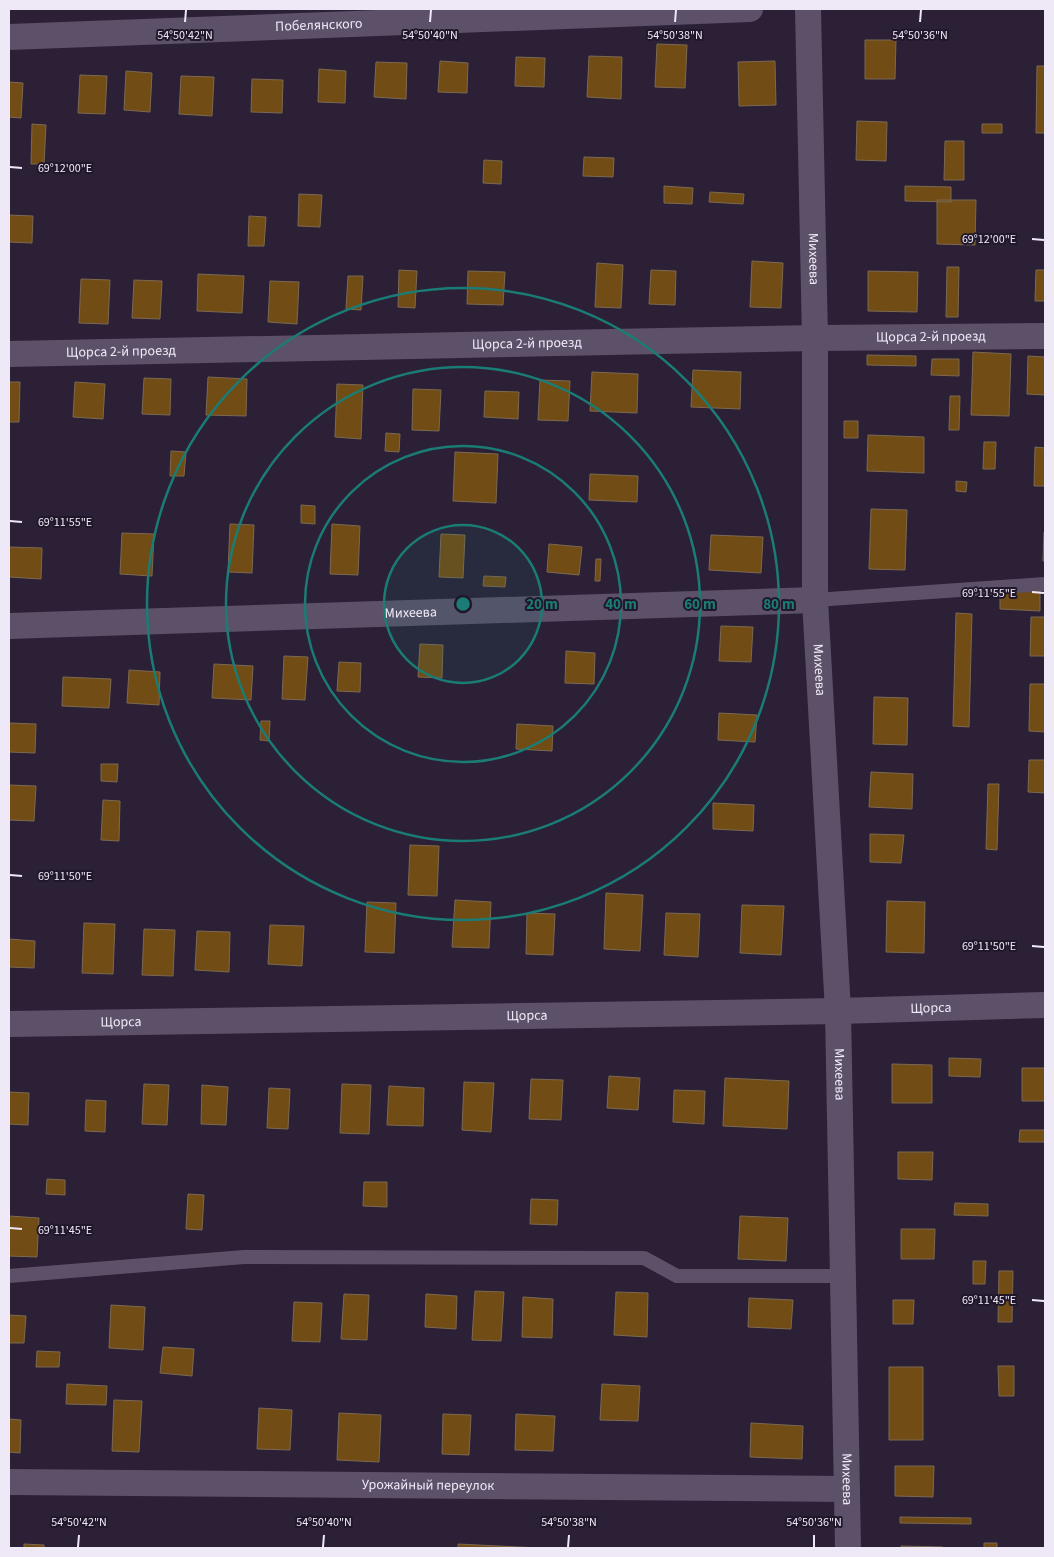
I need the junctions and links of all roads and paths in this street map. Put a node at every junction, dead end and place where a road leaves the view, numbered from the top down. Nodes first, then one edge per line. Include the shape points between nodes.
1 (750, 9) edge
2 (808, 9) edge
3 (9, 37) edge
4 (1045, 336) edge
5 (815, 338) junction
6 (9, 354) edge
7 (1045, 584) edge
8 (815, 600) junction
9 (9, 626) edge
10 (1045, 1005) edge
11 (838, 1010) junction
12 (9, 1024) edge
13 (9, 1276) edge
14 (843, 1276) junction
15 (9, 1482) edge
16 (847, 1490) junction
17 (848, 1548) edge

1 - 3 street, Побелянского
2 - 5 street, Михеева
4 - 5 street, Щорса 2-й проезд
5 - 6 street, Щорса 2-й проезд
5 - 8 street, Михеева
7 - 8 lane
8 - 9 street, Михеева
8 - 11 street, Михеева
10 - 11 street, Щорса
11 - 12 street, Щорса
11 - 14 street, Михеева
13 - 14 lane via 244,1257 644,1258 677,1276
14 - 16 street, Михеева
15 - 16 street, Урожайный переулок
16 - 17 street, Михеева

